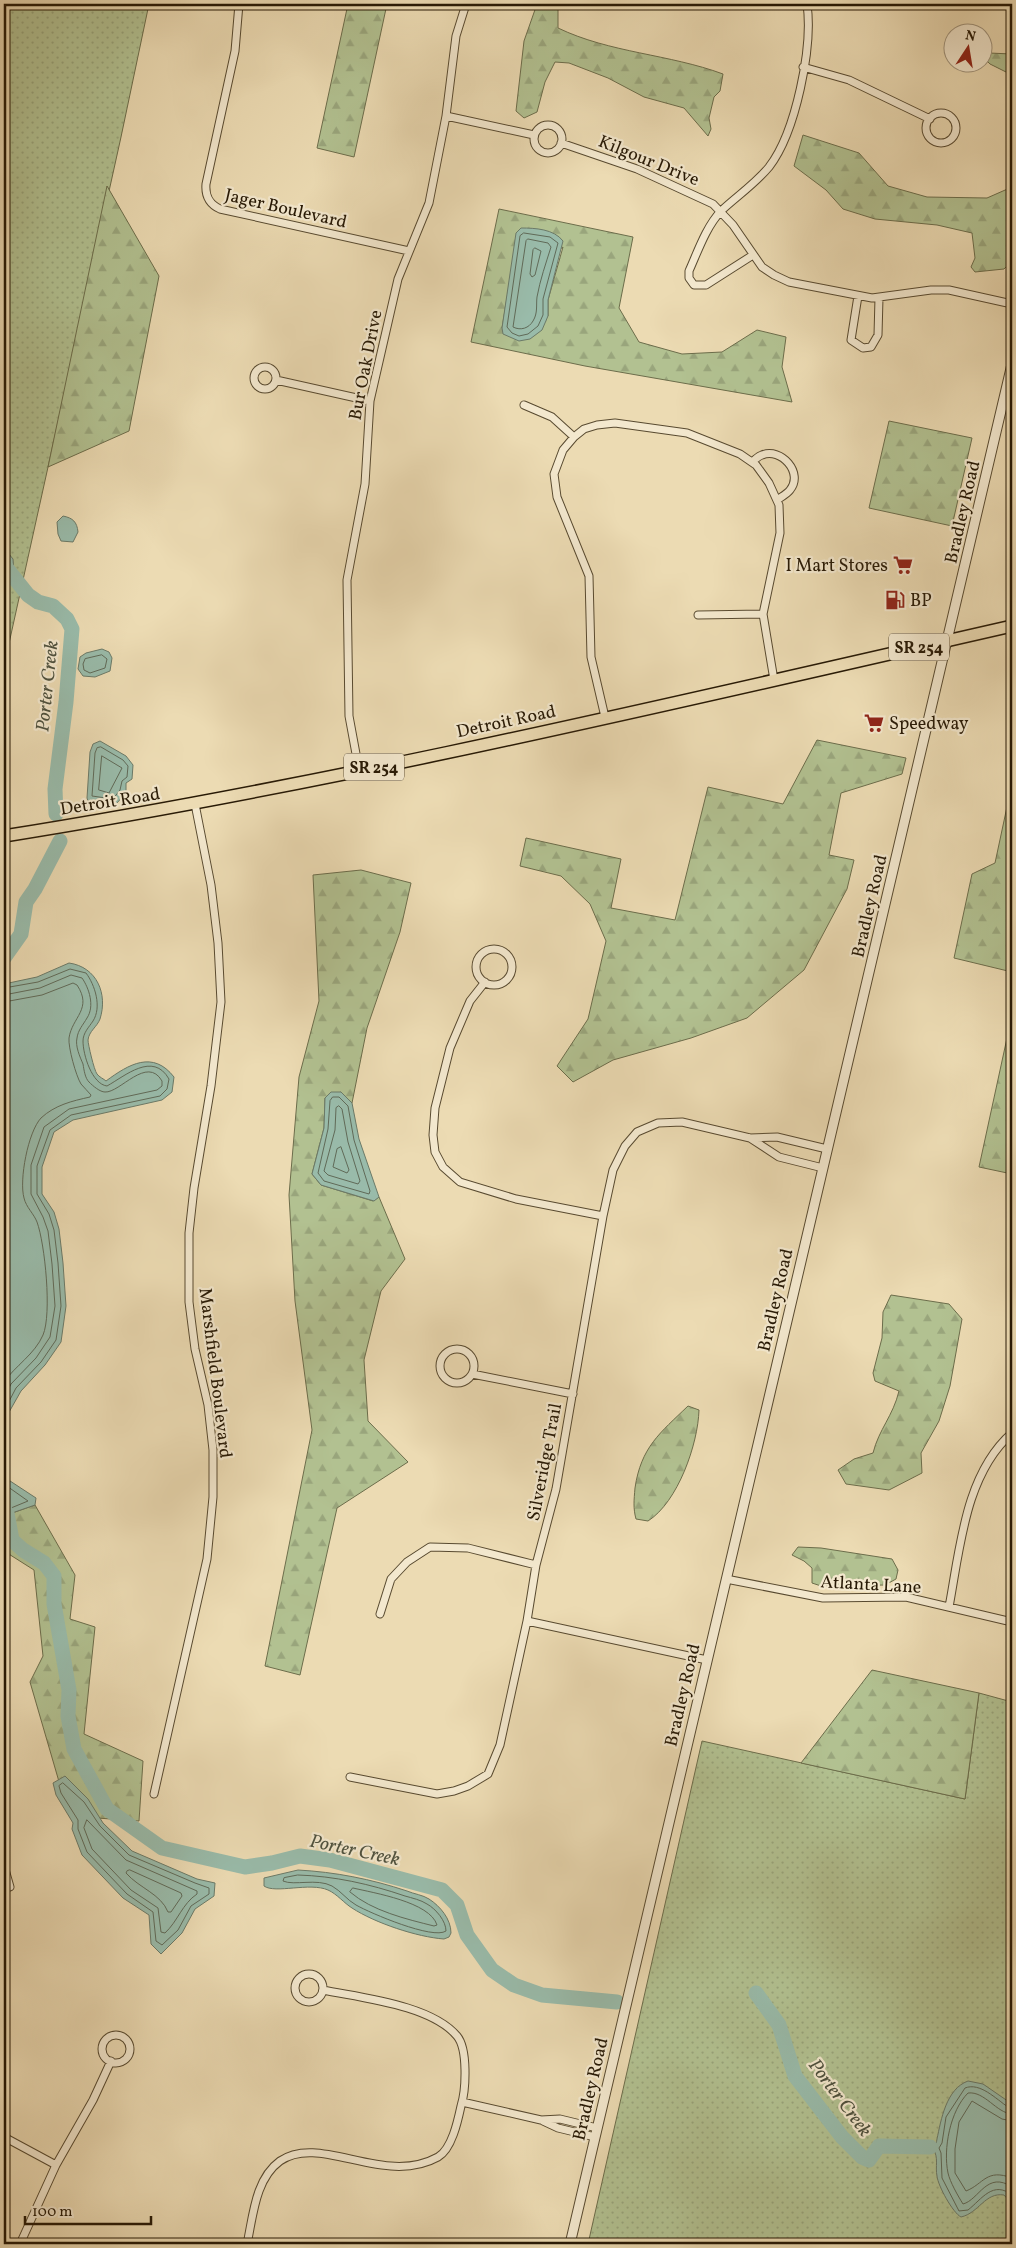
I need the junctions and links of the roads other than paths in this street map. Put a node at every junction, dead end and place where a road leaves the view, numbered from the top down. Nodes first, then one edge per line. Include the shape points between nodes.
1 (240, 4) edge
2 (466, 4) edge
3 (721, 4) edge
4 (729, 4) edge
5 (735, 4) edge
6 (750, 4) edge
7 (807, 4) edge
8 (803, 67) junction
9 (446, 116) junction
10 (930, 119) junction
11 (534, 135) junction
12 (561, 143) junction
13 (722, 211) junction
14 (409, 251) junction
15 (753, 255) junction
16 (858, 296) junction
17 (879, 298) junction
18 (1012, 304) edge
19 (1012, 364) edge
20 (276, 380) dead end
21 (370, 401) junction
22 (524, 405) dead end
23 (574, 437) junction
24 (752, 462) junction
25 (777, 500) junction
26 (763, 614) junction
27 (698, 615) dead end
28 (1012, 626) edge
29 (948, 641) junction
30 (774, 680) junction
31 (605, 717) junction
32 (359, 770) junction
33 (195, 804) junction
34 (4, 836) edge
35 (485, 982) junction
36 (750, 1138) junction
37 (827, 1149) junction
38 (823, 1168) junction
39 (603, 1216) junction
40 (472, 1374) junction
41 (573, 1394) junction
42 (1012, 1434) edge
43 (536, 1565) junction
44 (726, 1579) junction
45 (950, 1607) junction
46 (380, 1614) dead end
47 (527, 1621) junction
48 (1012, 1622) edge
49 (707, 1660) junction
50 (350, 1777) dead end
51 (154, 1794) dead end
52 (4, 1866) edge
53 (10, 1887) dead end
54 (323, 1990) dead end
55 (111, 2062) dead end
56 (462, 2102) junction
57 (596, 2133) junction
58 (4, 2137) edge
59 (56, 2166) junction
60 (20, 2244) edge
61 (247, 2244) edge
62 (570, 2244) edge

1 - 14 street, Jager Boulevard via 234,56 206,184 209,201 220,209
2 - 9 street, Bur Oak Drive via 456,36
3 - 4 street
5 - 6 street
7 - 8 street via 809,32
8 - 10 street via 856,83
8 - 13 street via 792,122 779,151 759,178
9 - 11 street
9 - 14 street, Bur Oak Drive via 429,203
10 - 10 street via 926,128 933,140 946,142 954,136 956,126 952,117 938,113
11 - 12 street via 534,144 544,153 554,152
11 - 12 street via 543,125 553,125 560,132
12 - 13 street, Kilgour Drive via 637,169 708,201
13 - 15 street, Kilgour Drive
13 - 15 street via 710,226 689,271 691,282 698,286 706,285
14 - 21 street, Bur Oak Drive via 396,286
15 - 16 street, Kilgour Drive via 768,272 781,279
16 - 17 street, Kilgour Drive
16 - 17 street via 851,340 863,348 871,347 877,340
17 - 18 street, Kilgour Drive via 948,290
19 - 29 street, Bradley Road
20 - 21 street
21 - 32 street, Bur Oak Drive via 365,484 347,580 349,716
22 - 23 street via 552,417
23 - 24 street via 584,429 615,423 669,430 687,433
23 - 31 street via 563,450 554,474 557,498 589,576 591,657
24 - 25 street via 769,483
24 - 25 street via 762,455 777,454 784,458 794,475 790,490
25 - 26 street via 780,505 780,533
26 - 27 street
26 - 30 street
28 - 29 main road, Detroit Road / SR 254
29 - 30 main road, Detroit Road / SR 254
29 - 37 street, Bradley Road
30 - 31 main road, Detroit Road / SR 254
31 - 32 main road, Detroit Road / SR 254
32 - 33 main road, Detroit Road / SR 254
33 - 34 main road, Detroit Road / SR 254
33 - 51 street, Marshfield Boulevard via 212,895 221,1002 212,1086 189,1233 189,1302 195,1349 208,1405 213,1450 213,1496 207,1559
35 - 35 street via 476,967 480,955 490,949 503,950 511,959 510,976 496,985
35 - 39 street via 470,1001 450,1048 435,1108 435,1152 443,1167 460,1182 516,1199
36 - 37 street, Silveridge Trail via 777,1138
36 - 38 street, Silveridge Trail via 779,1157
36 - 39 street, Silveridge Trail via 682,1122 658,1123 637,1132 625,1146 613,1170
37 - 38 street, Bradley Road
38 - 44 street, Bradley Road
39 - 41 street, Silveridge Trail
40 - 40 street via 463,1382 452,1382 442,1375 441,1359 448,1351 465,1350 472,1358
40 - 41 street
41 - 43 street, Silveridge Trail via 556,1489
42 - 45 street via 1002,1443 979,1480 965,1522
43 - 46 street via 468,1548 430,1547 407,1562 391,1579
43 - 47 street, Silveridge Trail
44 - 45 street, Atlanta Lane via 823,1598 906,1598
44 - 49 street, Bradley Road
45 - 48 street, Atlanta Lane
47 - 49 street
47 - 50 street, Silveridge Trail via 500,1745 488,1774 454,1792 437,1794
49 - 57 street, Bradley Road
52 - 53 street
54 - 56 street via 410,2009 439,2019 459,2037 466,2068
55 - 59 street via 94,2100
56 - 57 street via 540,2120 560,2119
56 - 61 street via 449,2143 441,2156 424,2164 390,2167 315,2152 295,2154 279,2162 267,2175 258,2193
57 - 62 street, Bradley Road
58 - 59 street
59 - 60 street

